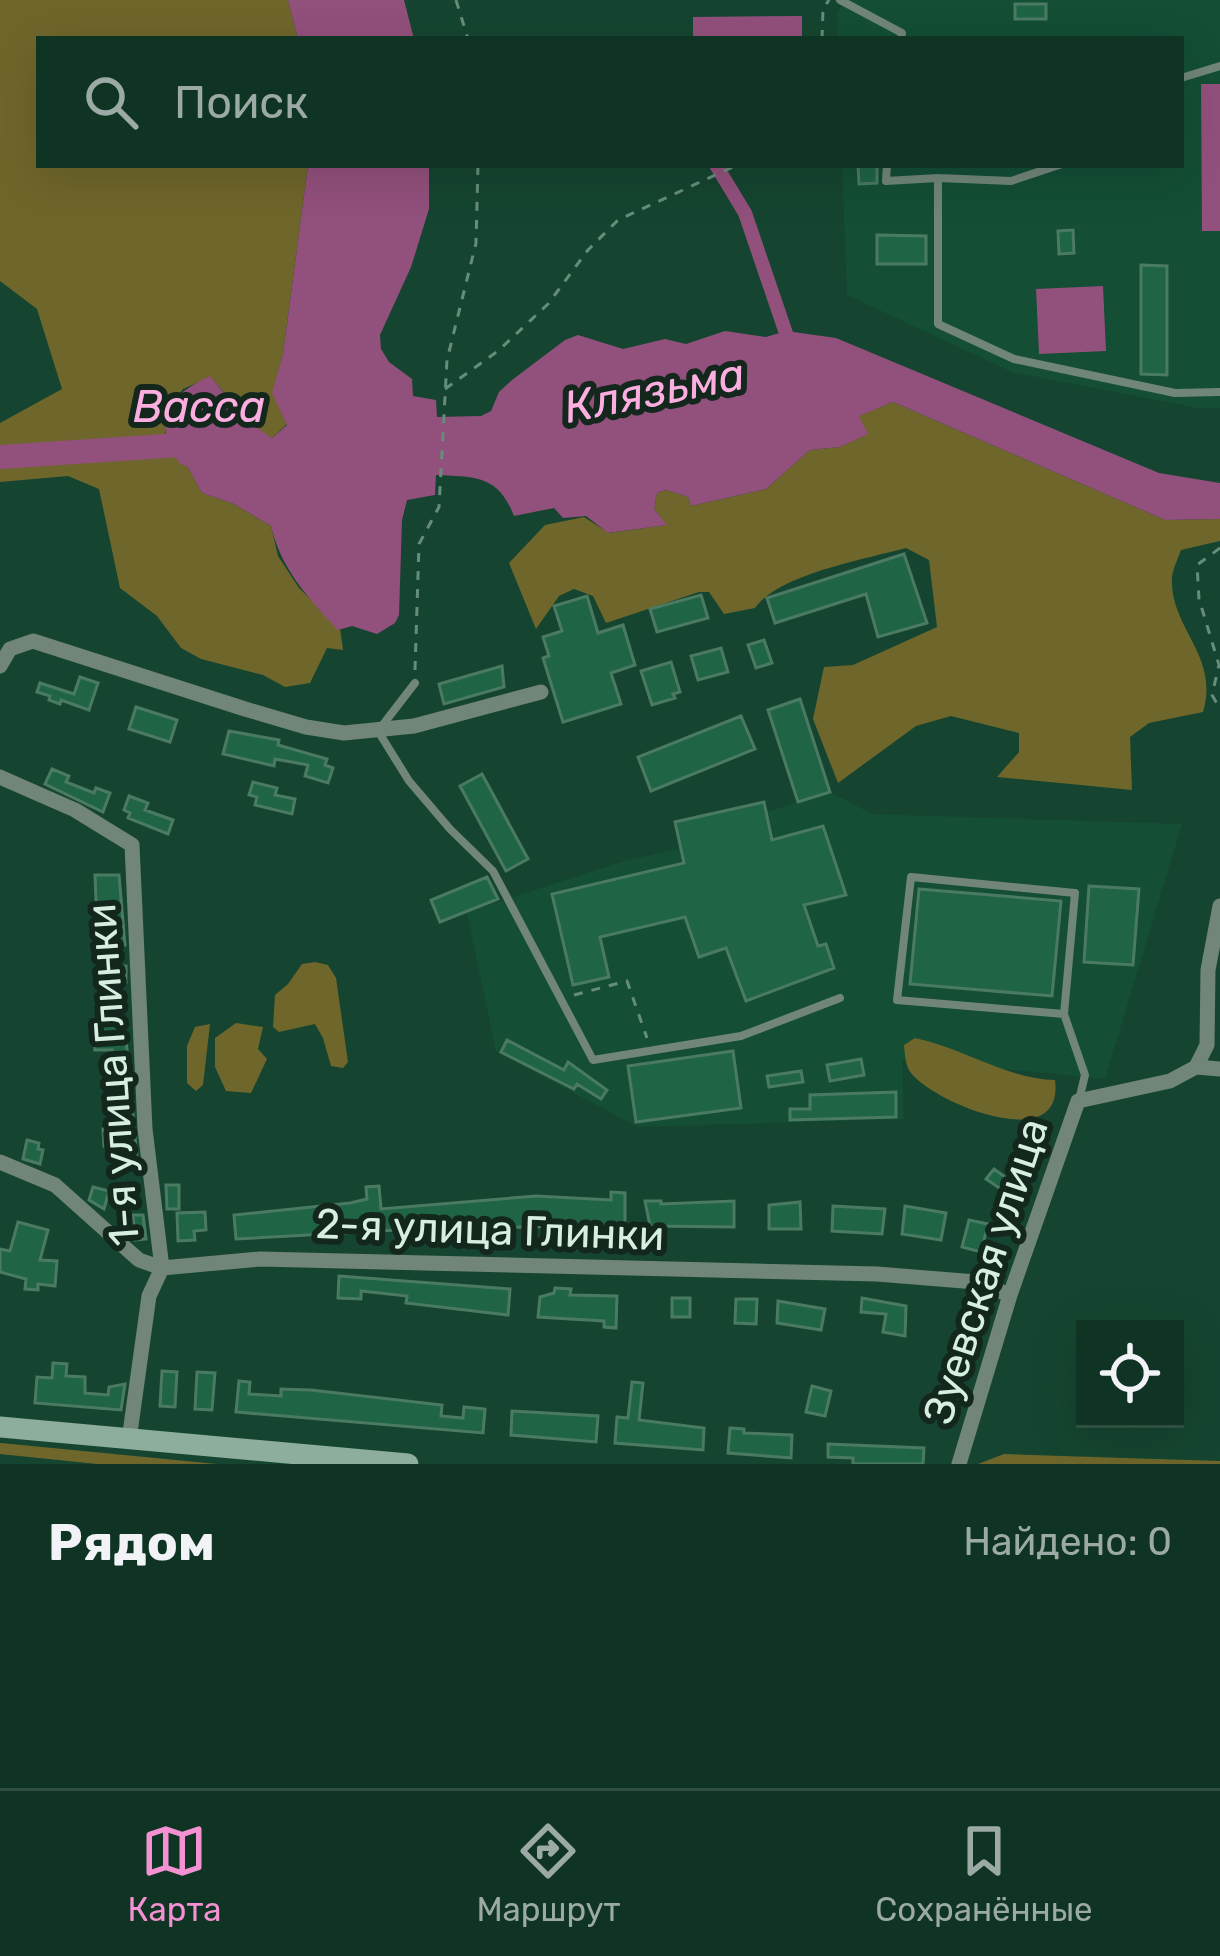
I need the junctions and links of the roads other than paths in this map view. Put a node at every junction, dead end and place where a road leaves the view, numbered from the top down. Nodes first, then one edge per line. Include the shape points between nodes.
1 (840, 0) edge
2 (902, 36) edge
3 (1220, 66) edge
4 (1184, 77) edge
5 (887, 168) edge
6 (1050, 168) edge
7 (938, 178) junction
8 (1220, 392) edge
9 (0, 666) edge
10 (415, 683) road end
11 (541, 692) dead end
12 (378, 731) junction
13 (0, 777) edge
14 (1220, 905) edge
15 (840, 998) dead end
16 (1064, 1014) junction
17 (1196, 1067) junction
18 (1220, 1069) edge
19 (1078, 1102) junction
20 (0, 1162) edge
21 (162, 1268) junction
22 (1010, 1295) junction
23 (0, 1427) edge
24 (129, 1440) junction
25 (279, 1459) edge
26 (408, 1464) edge
27 (959, 1464) edge

1 - 2 lane
3 - 4 lane
5 - 7 lane via 886,181
6 - 7 lane via 1011,181
7 - 8 lane via 938,324 1014,358 1175,393
9 - 12 street via 10,650 33,641 306,727
10 - 12 lane
11 - 12 street
12 - 15 lane via 409,781 494,871 593,1060 741,1036
13 - 21 street, 1-я улица Глинки via 132,845 145,1129
14 - 17 street via 1207,1046
16 - 16 lane via 897,1000 910,878 1075,892
16 - 19 lane via 1084,1075
17 - 18 street
17 - 19 street, Зуевская улица via 1170,1081
19 - 22 street, Зуевская улица
20 - 21 street via 56,1185 121,1247
21 - 22 street, 2-я улица Глинки via 260,1259 877,1274 976,1282
21 - 24 street, 1-я улица Глинки via 149,1296
22 - 27 street, Зуевская улица
23 - 24 main road
24 - 25 main road
25 - 26 main road

